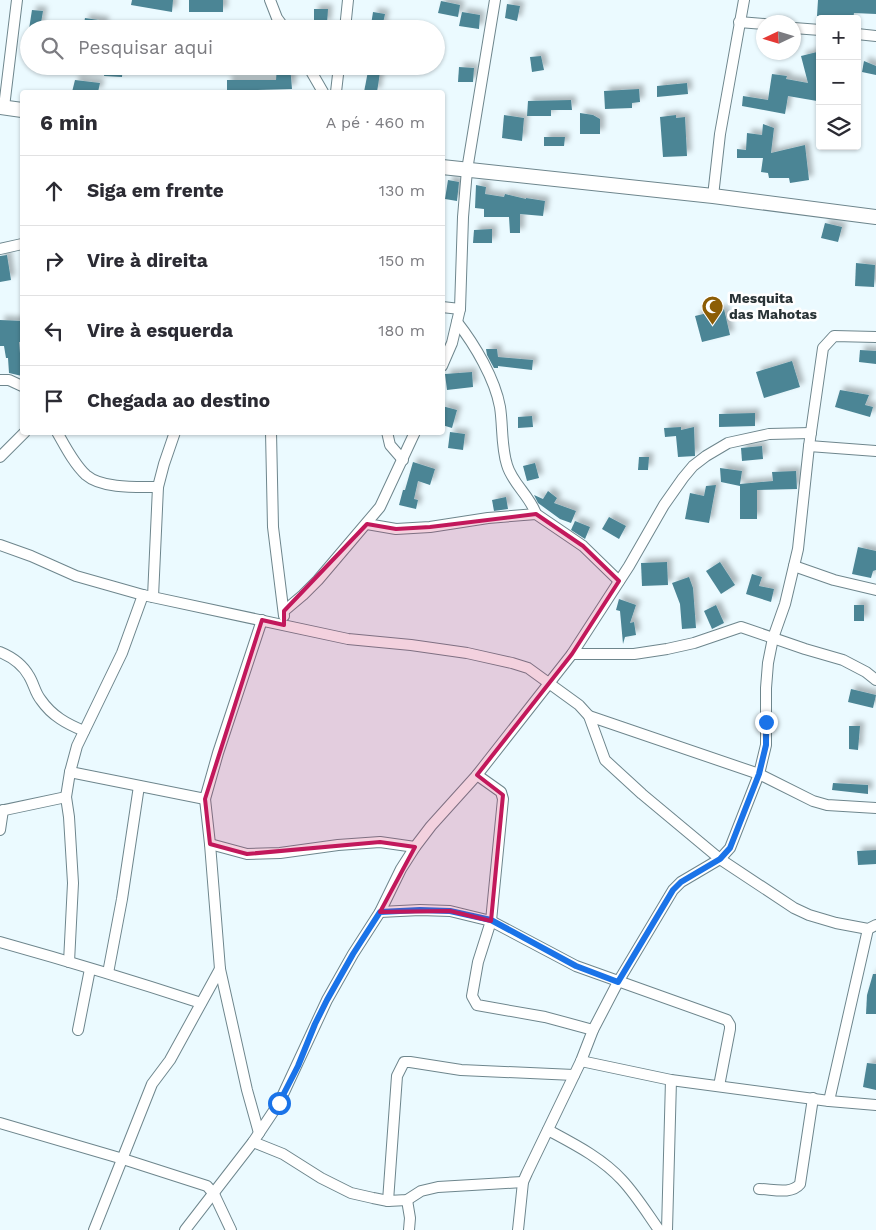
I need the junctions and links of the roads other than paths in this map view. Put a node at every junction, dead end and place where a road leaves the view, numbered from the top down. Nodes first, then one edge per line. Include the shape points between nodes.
1 (18, 0) edge
2 (270, 0) edge
3 (348, 0) edge
4 (495, 0) edge
5 (744, 0) edge
6 (278, 20) edge
7 (346, 20) edge
8 (739, 22) junction
9 (756, 23) edge
10 (801, 29) edge
11 (816, 30) edge
12 (861, 34) edge
13 (876, 36) edge
14 (314, 75) edge
15 (339, 75) edge
16 (323, 90) edge
17 (336, 90) edge
18 (2, 107) edge
19 (20, 110) edge
20 (445, 167) edge
21 (468, 170) junction
22 (713, 196) junction
23 (876, 217) edge
24 (20, 244) edge
25 (0, 248) edge
26 (445, 307) edge
27 (460, 309) junction
28 (457, 322) junction
29 (876, 337) edge
30 (445, 359) edge
31 (0, 380) edge
32 (20, 385) edge
33 (811, 433) junction
34 (21, 435) edge
35 (59, 435) edge
36 (174, 435) edge
37 (271, 435) edge
38 (388, 435) edge
39 (414, 435) edge
40 (809, 446) junction
41 (876, 451) edge
42 (0, 457) edge
43 (403, 460) junction
44 (158, 487) junction
45 (536, 514) junction
46 (367, 524) junction
47 (0, 546) edge
48 (794, 566) junction
49 (619, 581) junction
50 (876, 590) edge
51 (148, 596) junction
52 (284, 611) junction
53 (262, 620) junction
54 (284, 625) junction
55 (773, 638) junction
56 (0, 652) edge
57 (572, 654) junction
58 (876, 680) edge
59 (549, 682) junction
60 (589, 716) junction
61 (84, 731) junction
62 (70, 772) junction
63 (477, 774) junction
64 (759, 774) junction
65 (139, 786) junction
66 (66, 797) junction
67 (205, 799) junction
68 (876, 808) edge
69 (1, 811) edge
70 (0, 830) edge
71 (210, 844) junction
72 (415, 847) junction
73 (720, 859) junction
74 (380, 912) junction
75 (491, 920) junction
76 (872, 927) edge
77 (0, 942) edge
78 (69, 962) junction
79 (90, 969) junction
80 (220, 969) junction
81 (108, 973) junction
82 (618, 982) junction
83 (201, 1003) junction
84 (78, 1030) dead end
85 (593, 1030) junction
86 (581, 1061) junction
87 (574, 1075) junction
88 (671, 1080) junction
89 (719, 1086) junction
90 (813, 1098) junction
91 (829, 1101) junction
92 (876, 1105) edge
93 (0, 1123) edge
94 (548, 1130) junction
95 (256, 1138) junction
96 (124, 1158) junction
97 (523, 1182) junction
98 (759, 1189) dead end
99 (214, 1194) junction
100 (407, 1200) junction
101 (388, 1201) junction
102 (94, 1230) edge
103 (185, 1230) edge
104 (231, 1230) edge
105 (409, 1230) edge
106 (518, 1230) edge
107 (659, 1230) edge
108 (666, 1230) edge

1 - 18 street
2 - 6 street
3 - 7 street
4 - 21 street
5 - 8 street
8 - 9 street
8 - 22 street
10 - 11 street
12 - 13 street
14 - 16 street
15 - 17 street
18 - 19 street
20 - 21 street
21 - 22 street
21 - 27 street
22 - 23 street
24 - 25 street
26 - 27 street
27 - 28 street
28 - 30 street
28 - 45 street via 470,338 491,380 500,407 507,467
29 - 33 street via 834,336 823,348
31 - 32 street
33 - 40 street
33 - 49 street via 769,434 728,443 693,466 664,505
34 - 42 street
35 - 44 street via 87,476 101,483 120,486
36 - 44 street
37 - 52 street via 273,527
38 - 43 street via 390,445
39 - 43 street
40 - 41 street
40 - 48 street
43 - 46 street via 380,507
44 - 51 street
45 - 46 street via 430,527 396,528
45 - 49 street via 583,546
46 - 52 street via 303,596
47 - 51 street via 76,576
48 - 50 street
48 - 55 street
49 - 57 street
51 - 53 street
51 - 61 street
52 - 54 street
53 - 54 street
53 - 67 street
54 - 59 street via 348,639 467,653 528,668
55 - 57 street via 741,627 667,649 634,654
55 - 58 street via 842,660
55 - 64 street via 766,688 766,745
56 - 61 street via 19,663 30,676 41,701 54,715
57 - 59 street
59 - 60 street
59 - 63 street
60 - 64 street
60 - 73 street via 605,760
61 - 62 street
62 - 65 street
62 - 66 street
63 - 72 street
63 - 75 street via 503,795
64 - 68 street via 813,801
64 - 73 street via 730,848
65 - 67 street
65 - 81 street
66 - 69 street
66 - 78 street via 73,883
67 - 71 street
69 - 70 street
71 - 72 street via 247,854 280,854 380,842
71 - 80 street
72 - 74 street
73 - 76 street via 794,908 836,923
73 - 82 street via 673,890
74 - 75 street via 450,911
74 - 95 street via 327,1000 279,1103
75 - 82 street via 576,966
75 - 85 street via 474,980 472,996 477,1005 545,1017
76 - 91 street
77 - 78 street
78 - 79 street
79 - 81 street
79 - 84 street
80 - 83 street
80 - 95 street
81 - 83 street
82 - 85 street
82 - 89 street via 727,1020 730,1029
83 - 96 street via 170,1060 152,1084
85 - 86 street
86 - 87 street
86 - 88 street
87 - 94 street
87 - 101 street via 461,1070 404,1062 397,1076
88 - 89 street
88 - 108 street
89 - 90 street
90 - 91 street
90 - 98 street via 800,1184 790,1190
91 - 92 street
93 - 96 street
94 - 97 street
94 - 107 street via 607,1166 622,1180
95 - 99 street
95 - 101 street via 321,1178 352,1192
96 - 99 street via 197,1182
96 - 102 street
97 - 100 street via 438,1187 421,1191
97 - 106 street
99 - 103 street
99 - 104 street
100 - 101 street
100 - 105 street

